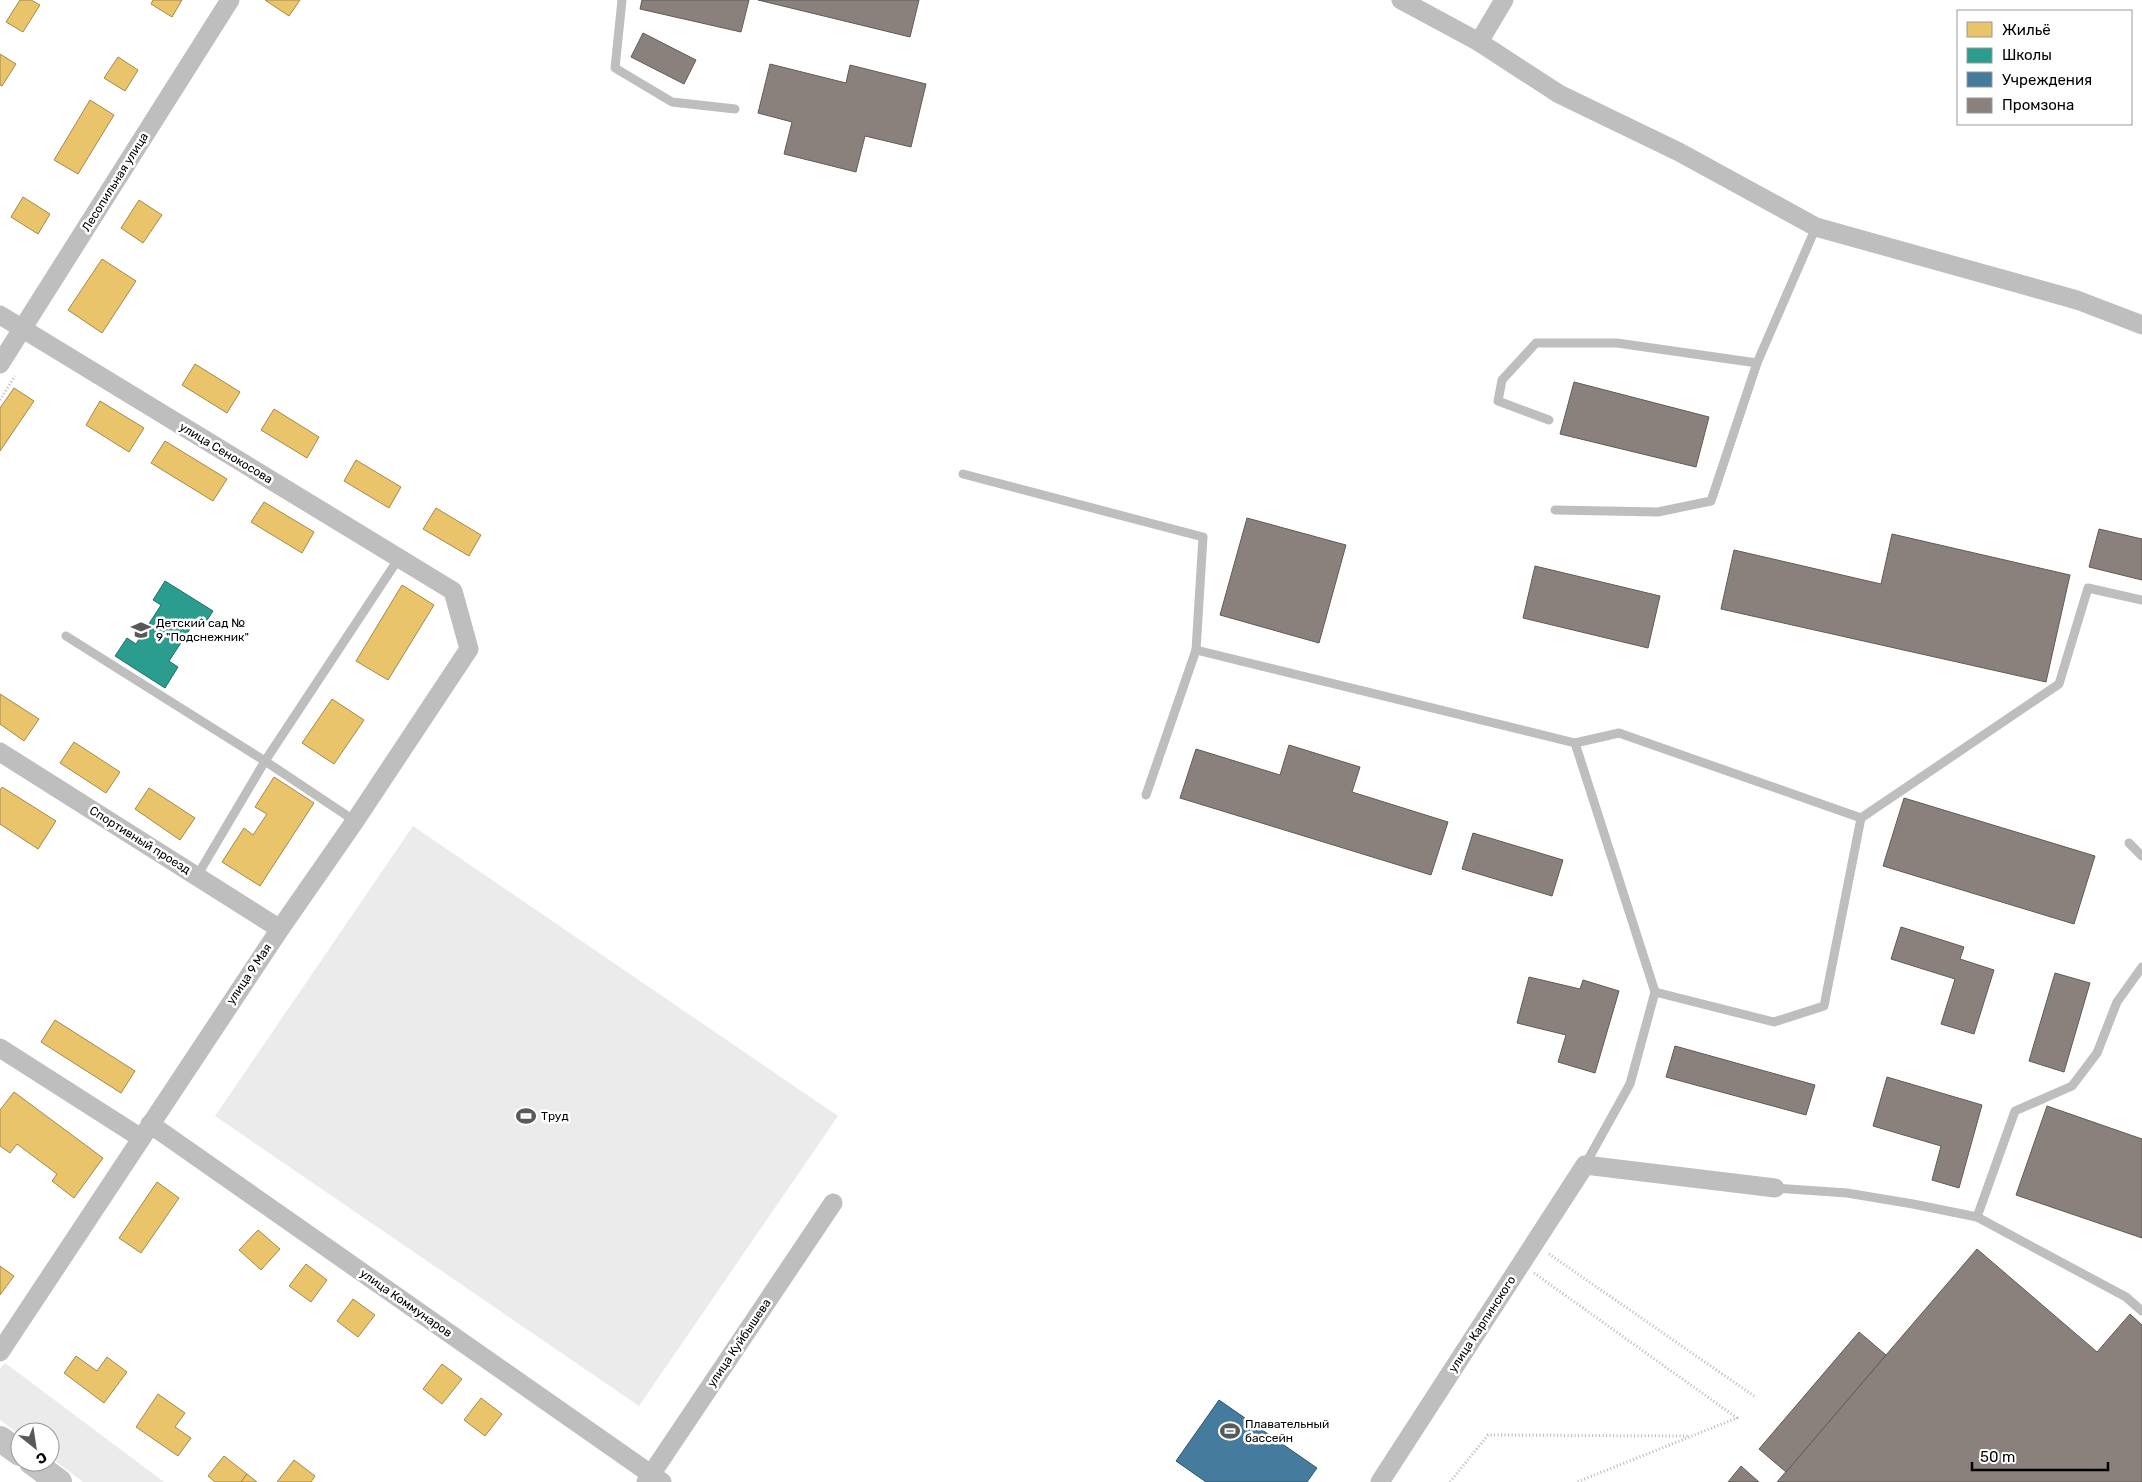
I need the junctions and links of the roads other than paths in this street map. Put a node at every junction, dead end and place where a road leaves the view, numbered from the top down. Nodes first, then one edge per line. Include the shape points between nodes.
1 (230, 0) edge
2 (622, 0) edge
3 (1401, 0) edge
4 (1504, 0) edge
5 (1479, 42) junction
6 (735, 109) dead end
7 (1816, 228) junction
8 (0, 314) edge
9 (2142, 325) edge
10 (22, 329) junction
11 (1757, 363) junction
12 (0, 364) edge
13 (1549, 420) dead end
14 (962, 474) dead end
15 (1555, 510) dead end
16 (399, 558) junction
17 (453, 591) joint
18 (2142, 600) edge
19 (66, 636) dead end
20 (1196, 650) junction
21 (1575, 743) junction
22 (0, 752) edge
23 (265, 761) junction
24 (1146, 796) dead end
25 (1861, 818) junction
26 (355, 821) junction
27 (2129, 843) dead end
28 (2142, 856) edge
29 (197, 876) junction
30 (280, 928) junction
31 (2142, 968) edge
32 (1655, 992) junction
33 (0, 1048) edge
34 (146, 1131) junction
35 (1585, 1165) junction
36 (1775, 1188) joint
37 (832, 1203) dead end
38 (1976, 1217) junction
39 (2142, 1311) edge
40 (0, 1352) edge
41 (46, 1472) edge
42 (653, 1479) edge
43 (1383, 1481) edge
44 (59, 1482) edge

1 - 10 street, Лесопильная улица
2 - 6 lane via 615,68 672,102
3 - 5 street
4 - 5 street
5 - 7 street via 1559,94 1679,152
7 - 9 street via 2077,300
7 - 11 lane
8 - 10 street, улица Сенокосова
10 - 12 street, Лесопильная улица
10 - 16 street, улица Сенокосова
11 - 13 lane via 1617,343 1536,343 1502,380 1498,401
11 - 15 lane via 1710,501 1658,512
14 - 20 lane via 1203,537
16 - 17 street, улица Сенокосова
16 - 23 lane
17 - 26 street, улица 9 Мая via 469,649
18 - 25 lane via 2088,588 2059,684
19 - 23 lane
20 - 21 lane
20 - 24 lane
21 - 25 lane via 1619,733
21 - 32 lane
22 - 29 street, Спортивный проезд
23 - 26 lane
23 - 29 lane
25 - 32 lane via 1824,1006 1774,1022
26 - 30 street, улица 9 Мая
27 - 28 lane
29 - 30 street, Спортивный проезд
30 - 34 street, улица 9 Мая
31 - 38 lane via 2116,1002 2097,1052 2072,1086 2015,1111
32 - 35 lane via 1630,1084
33 - 34 street, улица Коммунаров
34 - 40 street, улица 9 Мая
34 - 42 street, улица Коммунаров
35 - 36 street
35 - 43 street, улица Карпинского
36 - 38 lane via 1847,1193
37 - 42 street, улица Куйбышева
38 - 39 lane via 2126,1297
41 - 44 street

